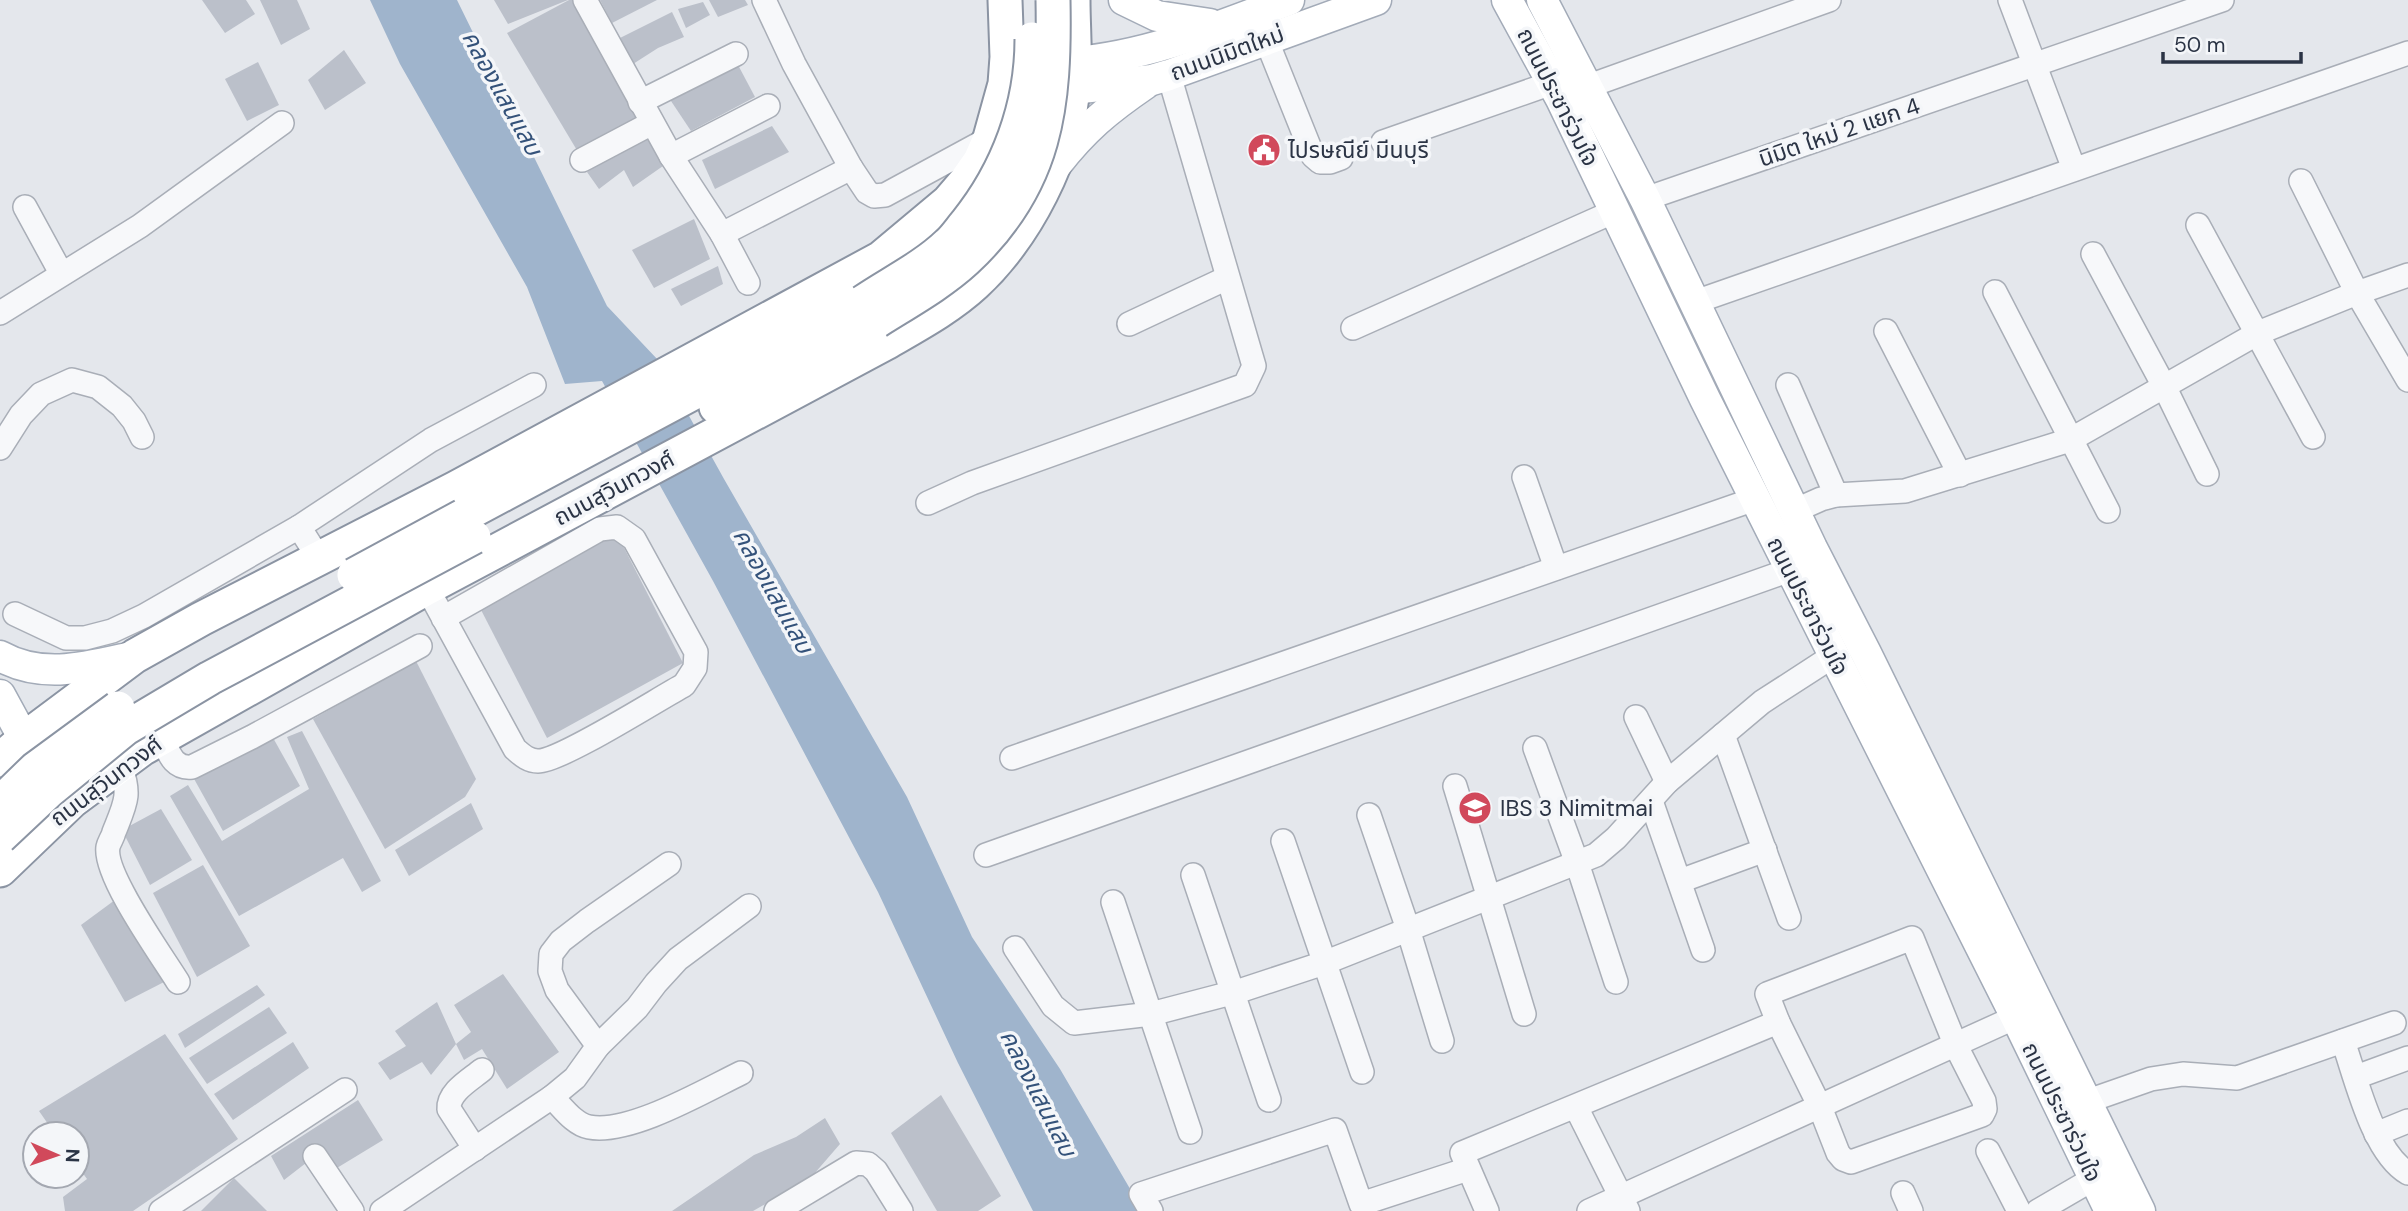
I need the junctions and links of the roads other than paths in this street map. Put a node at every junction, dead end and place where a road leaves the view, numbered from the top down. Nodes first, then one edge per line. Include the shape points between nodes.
1 (585, 0) edge
2 (764, 0) edge
3 (1005, 0) edge
4 (1032, 0) edge
5 (1053, 0) edge
6 (1073, 0) edge
7 (1124, 0) edge
8 (1289, 0) edge
9 (1376, 0) edge
10 (1507, 0) edge
11 (1542, 0) edge
12 (1829, 0) edge
13 (2010, 0) edge
14 (2222, 0) edge
15 (1221, 25) junction
16 (1266, 38) junction
17 (2408, 53) edge
18 (736, 54) dead end
19 (2033, 66) junction
20 (1006, 71) junction
21 (1074, 75) junction
22 (1160, 78) junction
23 (1589, 86) junction
24 (1557, 91) junction
25 (640, 102) junction
26 (768, 106) dead end
27 (282, 123) dead end
28 (652, 123) junction
29 (990, 138) junction
30 (1383, 142) dead end
31 (671, 156) junction
32 (1341, 158) dead end
33 (582, 160) dead end
34 (851, 168) junction
35 (2074, 169) junction
36 (1048, 176) junction
37 (2301, 181) dead end
38 (1646, 199) junction
39 (25, 207) dead end
40 (1615, 211) junction
41 (2198, 225) dead end
42 (722, 234) junction
43 (2093, 254) dead end
44 (61, 274) junction
45 (2408, 275) edge
46 (1227, 278) junction
47 (748, 284) dead end
48 (1995, 292) dead end
49 (2357, 293) junction
50 (1695, 302) junction
51 (1, 309) edge
52 (1129, 324) dead end
53 (1353, 328) dead end
54 (1886, 331) dead end
55 (2258, 333) junction
56 (2408, 380) edge
57 (534, 385) dead end
58 (1788, 385) dead end
59 (2165, 388) junction
60 (2313, 436) dead end
61 (142, 437) dead end
62 (2070, 440) junction
63 (0, 448) edge
64 (2207, 474) dead end
65 (1960, 475) junction
66 (1524, 477) dead end
67 (1836, 495) junction
68 (1755, 499) junction
69 (928, 503) dead end
70 (1794, 511) junction
71 (2109, 511) dead end
72 (299, 527) junction
73 (320, 560) junction
74 (1556, 568) junction
75 (1790, 570) junction
76 (427, 588) junction
77 (15, 614) dead end
78 (443, 618) junction
79 (421, 646) dead end
80 (0, 656) edge
81 (135, 656) junction
82 (1833, 656) junction
83 (0, 695) edge
84 (1636, 717) dead end
85 (1723, 735) junction
86 (162, 738) junction
87 (1535, 748) dead end
88 (12, 750) edge
89 (1012, 758) dead end
90 (120, 765) junction
91 (1667, 782) junction
92 (1455, 786) dead end
93 (0, 793) edge
94 (72, 801) junction
95 (1651, 801) junction
96 (0, 803) edge
97 (1369, 815) dead end
98 (0, 837) edge
99 (34, 837) junction
100 (1283, 841) dead end
101 (1765, 850) junction
102 (986, 855) dead end
103 (1577, 863) junction
104 (670, 864) dead end
105 (0, 870) edge
106 (1193, 876) dead end
107 (1680, 881) junction
108 (1488, 898) junction
109 (1112, 902) dead end
110 (749, 906) dead end
111 (1789, 918) dead end
112 (1408, 929) junction
113 (1015, 948) dead end
114 (1703, 950) dead end
115 (1324, 963) junction
116 (178, 982) dead end
117 (1616, 982) dead end
118 (1232, 993) junction
119 (1151, 1014) junction
120 (1524, 1014) dead end
121 (2016, 1017) junction
122 (1778, 1022) junction
123 (2394, 1023) dead end
124 (1441, 1041) dead end
125 (2343, 1041) junction
126 (598, 1045) junction
127 (1956, 1046) junction
128 (2408, 1058) edge
129 (482, 1070) dead end
130 (1362, 1072) dead end
131 (741, 1073) dead end
132 (2356, 1077) junction
133 (345, 1090) dead end
134 (552, 1097) junction
135 (1269, 1100) dead end
136 (2088, 1101) junction
137 (1576, 1107) junction
138 (1820, 1107) junction
139 (2408, 1121) edge
140 (1190, 1132) dead end
141 (2376, 1135) junction
142 (475, 1149) junction
143 (1989, 1151) dead end
144 (315, 1156) dead end
145 (1468, 1169) junction
146 (2408, 1173) edge
147 (2093, 1179) junction
148 (1624, 1204) edge
149 (161, 1211) edge
150 (352, 1211) edge
151 (382, 1211) edge
152 (776, 1211) edge
153 (901, 1211) edge
154 (1151, 1211) edge
155 (1487, 1211) edge
156 (1589, 1211) edge
157 (2019, 1211) edge
158 (2038, 1211) edge
159 (2110, 1211) edge
160 (2140, 1211) edge

1 - 25 street
2 - 34 street
3 - 20 highway
4 - 96 highway, ถนนสุวินทวงศ์, bridge via 1032,61 1013,142 998,177 949,244 863,302 203,656 113,711 35,769
5 - 98 highway, ถนนสุวินทวงศ์, bridge via 1051,96 1022,191 998,227 933,286 877,321 162,706 126,728
6 - 21 highway, ถนนสุวินทวงศ์
7 - 15 main road via 1157,16
8 - 15 main road, ถนนนิมิตใหม่
9 - 16 main road, ถนนนิมิตใหม่
10 - 24 main road, ถนนประชาร่วมใจ
11 - 23 main road, ถนนประชาร่วมใจ
12 - 23 street
13 - 19 street
14 - 19 street, นิมิต ใหม่ 2 แยก 4
15 - 21 main road, ถนนนิมิตใหม่ via 1104,59
16 - 22 main road, ถนนนิมิตใหม่
16 - 32 street via 1313,156 1320,162
17 - 35 street
18 - 25 street
19 - 35 street
19 - 38 street, นิมิต ใหม่ 2 แยก 4
20 - 21 highway
20 - 29 highway
21 - 22 main road, ถนนนิมิตใหม่
21 - 36 highway, ถนนสุวินทวงศ์ via 1061,144
22 - 36 main road via 1098,117
22 - 46 street
23 - 24 main road
23 - 38 main road, ถนนประชาร่วมใจ
24 - 30 street
24 - 40 main road, ถนนประชาร่วมใจ
25 - 28 street
26 - 31 street
27 - 44 street via 140,226
28 - 31 street
28 - 33 street
29 - 34 street via 885,195 867,192
29 - 73 highway via 967,181 948,202 881,258
31 - 42 street
34 - 42 street
35 - 50 street
36 - 76 highway, ถนนสุวินทวงศ์ via 1016,236 975,284 928,319
37 - 49 street
38 - 50 main road, ถนนประชาร่วมใจ
39 - 44 street
40 - 53 street
40 - 68 main road, ถนนประชาร่วมใจ
41 - 55 street
42 - 47 street
43 - 59 street
44 - 51 street
45 - 49 street
46 - 52 street
46 - 69 street via 1254,366 1245,385 971,483
48 - 62 street
49 - 55 street
49 - 56 street
50 - 70 main road, ถนนประชาร่วมใจ
54 - 65 street
55 - 59 street
55 - 60 street
57 - 72 street via 431,440
58 - 67 street
59 - 62 street
59 - 64 street
61 - 63 street via 122,406 97,387 72,380 41,394
62 - 65 street
62 - 71 street
65 - 67 street via 1905,491
66 - 74 street
67 - 70 street
68 - 74 street
68 - 75 main road, ถนนประชาร่วมใจ
70 - 136 main road, ถนนประชาร่วมใจ
72 - 73 street
72 - 77 street via 112,631 66,638
73 - 81 highway
74 - 89 street
75 - 82 main road, ถนนประชาร่วมใจ
75 - 102 street
76 - 78 street
76 - 86 highway, ถนนสุวินทวงศ์
78 - 78 street via 514,749 540,761 567,751 684,685 695,668 696,652 683,626 634,539 617,527 600,529
79 - 86 street via 192,766 173,762
80 - 81 main road via 48,671
81 - 88 highway
82 - 85 street via 1764,700
82 - 121 main road, ถนนประชาร่วมใจ
83 - 88 main road
84 - 91 street
85 - 91 street
85 - 101 street
86 - 90 highway, ถนนสุวินทวงศ์
87 - 103 street
88 - 94 highway
90 - 94 highway, ถนนสุวินทวงศ์
90 - 116 street via 128,788 108,848 109,868
91 - 95 street
92 - 108 street
93 - 99 highway
94 - 99 highway, ถนนสุวินทวงศ์
95 - 103 street via 1596,855
95 - 107 street
97 - 112 street
99 - 105 highway, ถนนสุวินทวงศ์
100 - 115 street
101 - 107 street
101 - 111 street
103 - 108 street
103 - 117 street
104 - 126 street via 587,921 551,954 550,971 557,990
106 - 118 street
107 - 114 street
108 - 112 street
108 - 120 street
109 - 119 street
110 - 126 street via 678,960
112 - 115 street
112 - 124 street
113 - 119 street via 1053,1006 1074,1023
115 - 118 street
115 - 130 street
118 - 119 street
118 - 135 street
119 - 140 street
121 - 127 street
121 - 147 main road, ถนนประชาร่วมใจ
122 - 127 street via 1767,994 1912,938
122 - 137 street
122 - 138 street
123 - 125 street
125 - 132 street
125 - 136 street via 2237,1078 2183,1074
126 - 134 street via 575,1078
127 - 138 street
127 - 138 street via 1984,1101 1982,1115 1851,1162 1838,1153
128 - 132 street
129 - 142 street via 448,1102
131 - 134 street via 639,1121 611,1128 577,1122
132 - 141 street
133 - 149 street
134 - 142 street
136 - 160 main road, ถนนประชาร่วมใจ
137 - 145 street via 1462,1153
137 - 148 street
138 - 148 street
139 - 141 street
141 - 146 street
142 - 151 street
143 - 157 street
144 - 150 street
145 - 154 street via 1361,1204 1335,1130 1141,1194
145 - 155 street
147 - 158 street
147 - 159 main road, ถนนประชาร่วมใจ
148 - 156 street
152 - 153 street via 856,1163 868,1164 876,1171

